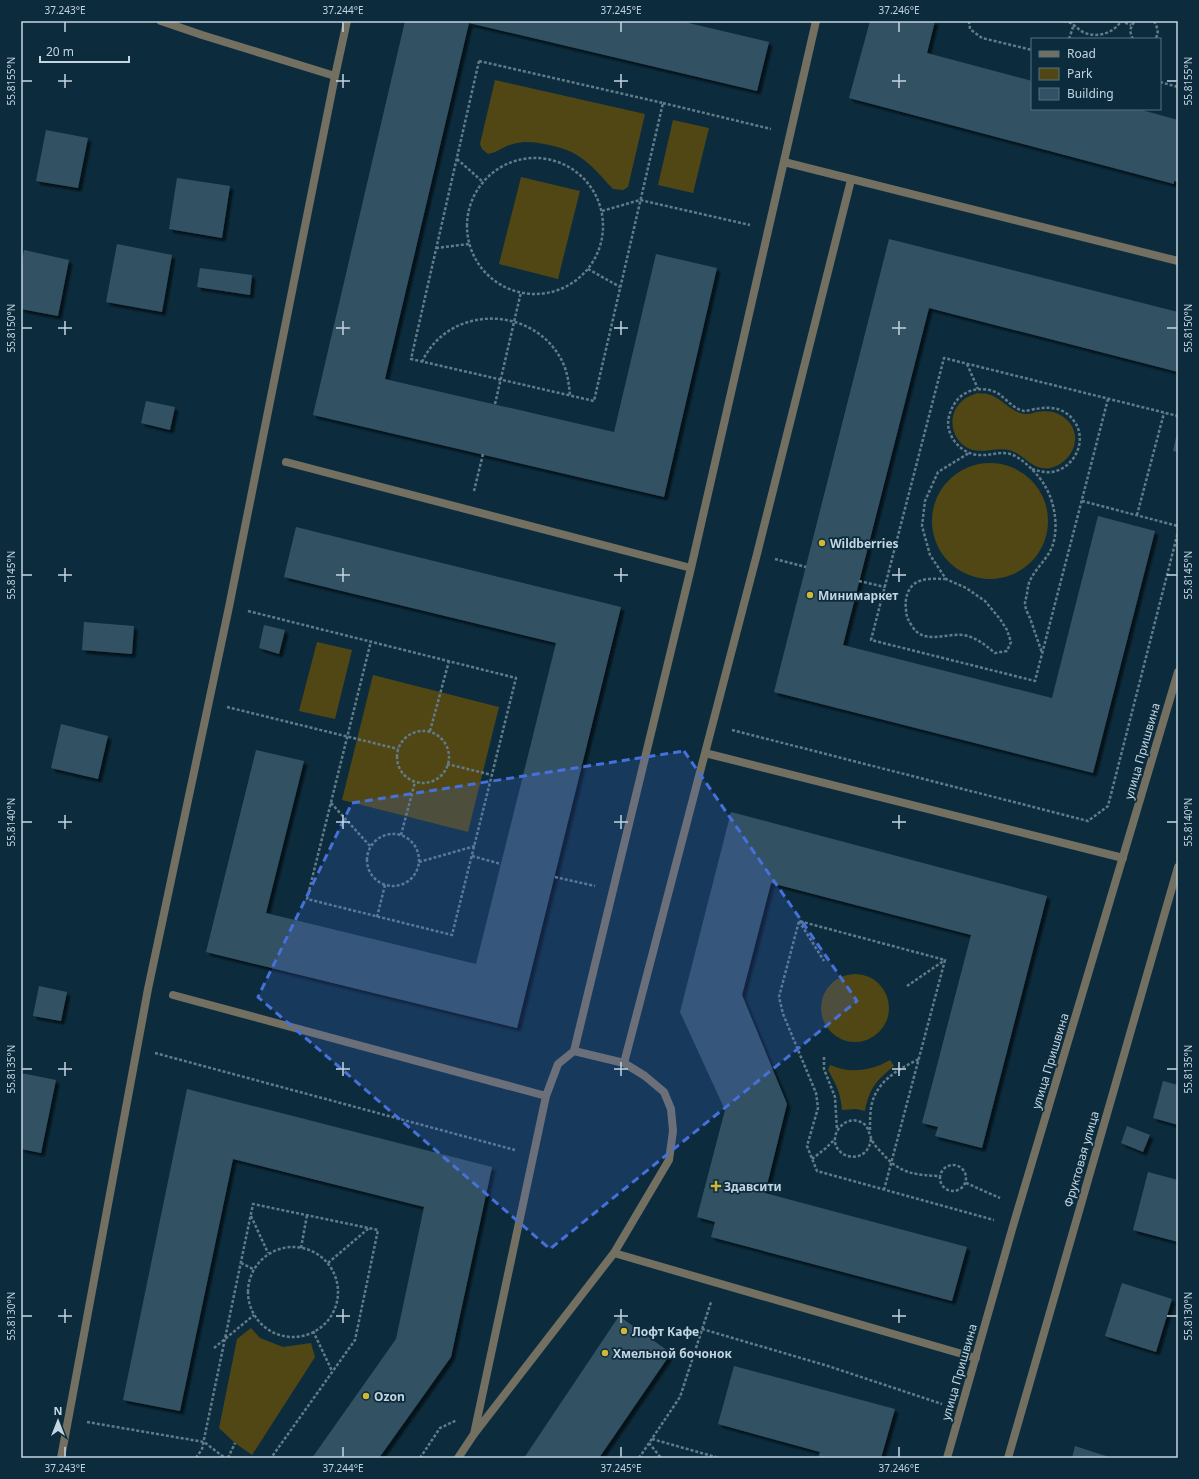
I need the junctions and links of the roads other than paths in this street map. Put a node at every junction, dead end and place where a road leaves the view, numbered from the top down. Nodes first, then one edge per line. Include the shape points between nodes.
1 (161, 21) edge
2 (347, 21) edge
3 (816, 21) edge
4 (335, 76) junction
5 (784, 162) junction
6 (851, 180) junction
7 (1178, 261) edge
8 (286, 462) dead end
9 (690, 568) junction
10 (1178, 672) edge
11 (705, 753) junction
12 (1123, 858) junction
13 (1178, 867) edge
14 (173, 995) dead end
15 (574, 1051) junction
16 (624, 1063) junction
17 (546, 1096) junction
18 (614, 1253) junction
19 (976, 1358) junction
20 (474, 1434) junction
21 (61, 1458) edge
22 (458, 1458) edge
23 (947, 1458) edge
24 (1008, 1458) edge

1 - 4 street
2 - 4 street
3 - 5 street
4 - 21 street via 229,607 150,981
5 - 6 street
5 - 9 street
6 - 7 street
6 - 11 street
8 - 9 street
9 - 15 street
10 - 12 street, улица Пришвина
11 - 12 street
11 - 16 street
12 - 19 street, улица Пришвина
13 - 24 street, Фруктовая улица
14 - 17 street
15 - 16 street
15 - 17 street via 558,1064
16 - 18 street via 646,1076 664,1092 671,1109 673,1131 669,1160
17 - 20 street
18 - 19 street
18 - 20 street
19 - 23 street, улица Пришвина
20 - 22 street

